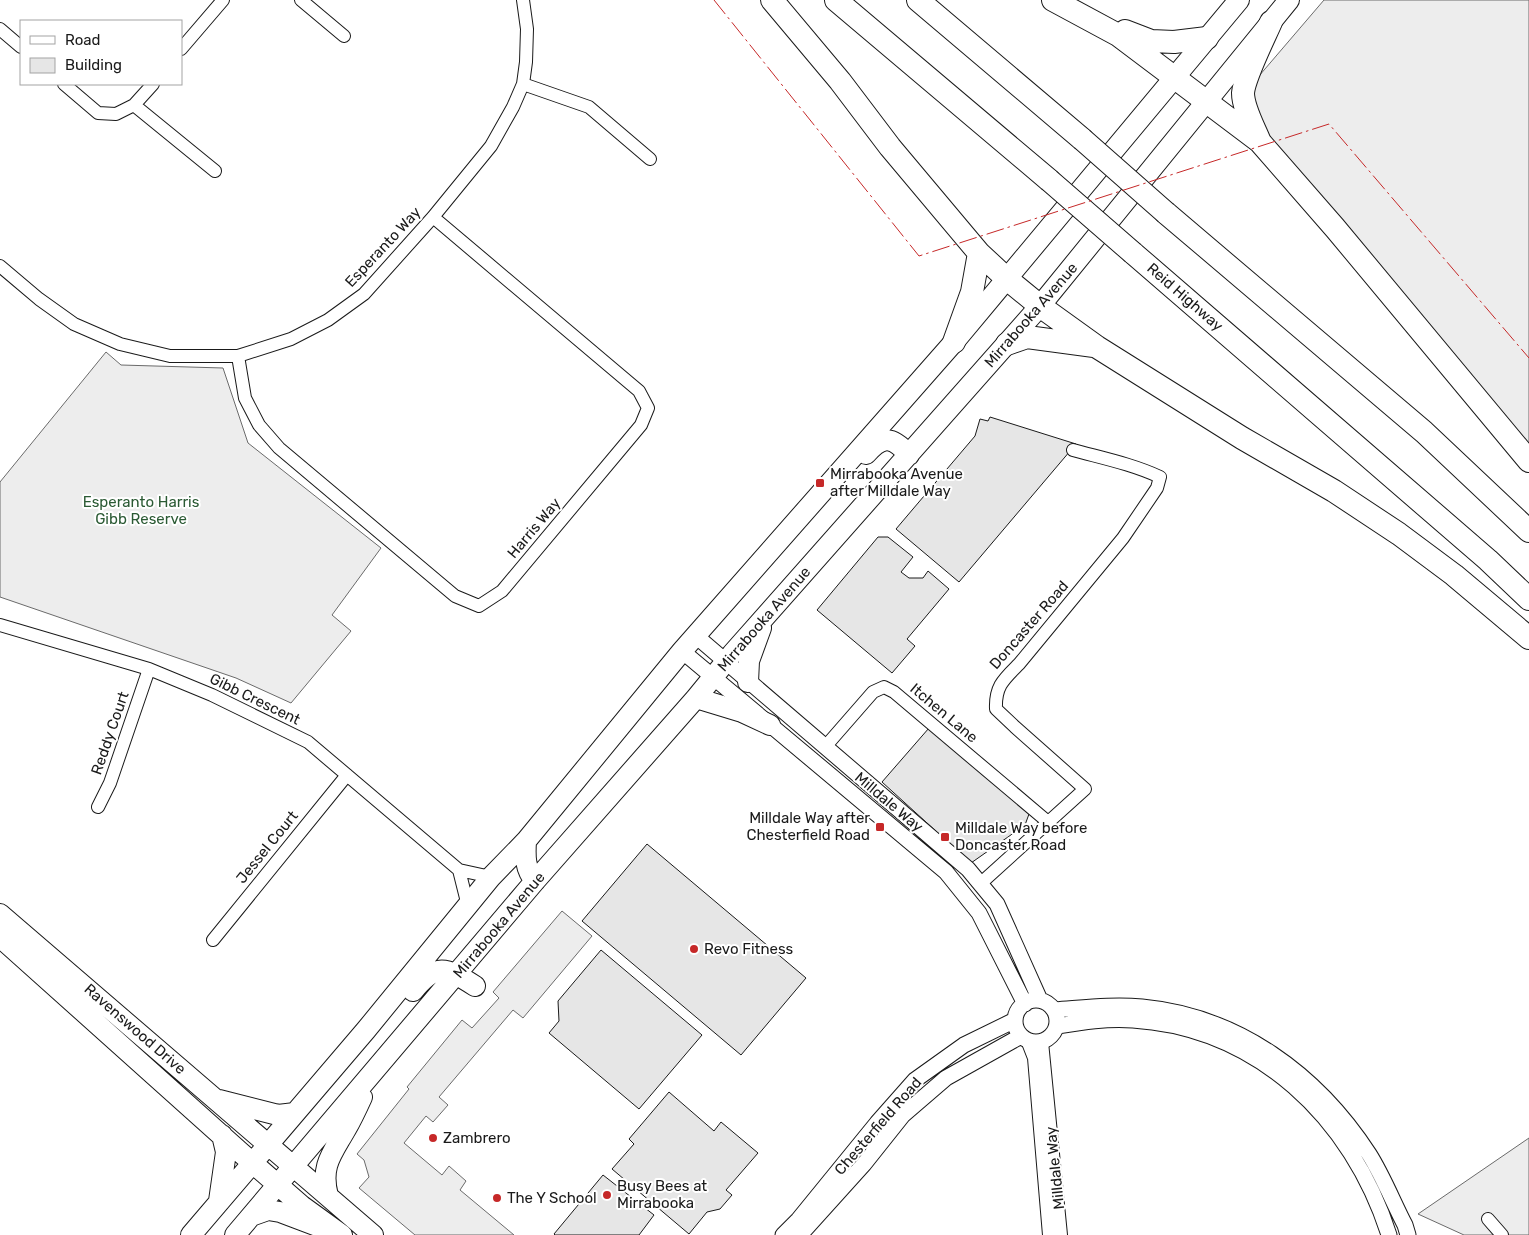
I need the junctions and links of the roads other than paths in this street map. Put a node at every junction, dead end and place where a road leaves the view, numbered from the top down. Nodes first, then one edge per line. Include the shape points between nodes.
1 (223, 0) edge
2 (301, 0) edge
3 (523, 0) edge
4 (772, 0) edge
5 (836, 0) edge
6 (918, 0) edge
7 (1054, 0) edge
8 (1239, 0) edge
9 (1290, 0) edge
10 (1088, 18) junction
11 (1271, 22) junction
12 (0, 29) edge
13 (344, 36) dead end
14 (1207, 38) junction
15 (20, 46) edge
16 (182, 49) edge
17 (1175, 78) junction
18 (524, 84) junction
19 (65, 85) edge
20 (151, 85) edge
21 (1207, 102) junction
22 (134, 105) junction
23 (1260, 142) junction
24 (650, 159) dead end
25 (215, 171) dead end
26 (433, 217) junction
27 (979, 254) junction
28 (0, 266) edge
29 (1007, 279) junction
30 (1040, 306) junction
31 (954, 342) junction
32 (1007, 344) junction
33 (1097, 347) junction
34 (238, 356) junction
35 (1073, 450) dead end
36 (909, 455) junction
37 (1529, 461) edge
38 (815, 501) junction
39 (1529, 530) edge
40 (1529, 599) edge
41 (768, 613) junction
42 (0, 625) edge
43 (696, 636) junction
44 (1529, 638) edge
45 (682, 651) junction
46 (149, 669) junction
47 (719, 670) junction
48 (748, 682) junction
49 (696, 698) junction
50 (770, 724) junction
51 (825, 747) junction
52 (347, 775) junction
53 (98, 807) dead end
54 (1048, 822) junction
55 (526, 841) junction
56 (459, 870) junction
57 (491, 878) junction
58 (535, 881) junction
59 (980, 884) junction
60 (468, 906) junction
61 (0, 914) edge
62 (0, 937) edge
63 (213, 940) dead end
64 (456, 974) junction
65 (475, 986) dead end
66 (1040, 1000) junction
67 (1025, 1004) junction
68 (1055, 1010) junction
69 (1163, 1017) junction
70 (1015, 1020) junction
71 (1057, 1026) junction
72 (366, 1030) junction
73 (1030, 1039) junction
74 (375, 1070) junction
75 (215, 1099) junction
76 (295, 1113) junction
77 (222, 1135) junction
78 (1350, 1140) junction
79 (269, 1145) junction
80 (253, 1163) junction
81 (294, 1166) junction
82 (278, 1184) junction
83 (328, 1196) junction
84 (219, 1201) junction
85 (251, 1216) junction
86 (1488, 1218) dead end
87 (190, 1235) edge
88 (235, 1235) edge
89 (341, 1235) edge
90 (374, 1235) edge
91 (783, 1235) edge
92 (800, 1235) edge
93 (1049, 1235) edge
94 (1061, 1235) edge
95 (1389, 1235) edge
96 (1408, 1235) edge
97 (1502, 1235) edge

1 - 16 street
2 - 13 street
3 - 18 street, Esperanto Way via 527,29
4 - 27 highway
5 - 40 highway, Reid Highway, bridge via 1134,253
6 - 39 highway, bridge via 1424,432
7 - 10 highway
8 - 14 main road
9 - 11 main road, Mirrabooka Avenue
10 - 14 highway via 1151,41
10 - 17 highway via 1118,35
11 - 21 main road, Mirrabooka Avenue
11 - 23 highway via 1243,92
12 - 15 street
14 - 17 main road
17 - 21 highway
17 - 29 main road
18 - 24 street via 589,107
18 - 26 street, Esperanto Way via 490,146
19 - 22 street via 98,113 116,114
20 - 22 street
21 - 23 highway
21 - 30 main road, Mirrabooka Avenue
22 - 25 street
23 - 37 highway
26 - 34 street, Esperanto Way via 364,294 328,320 291,339
26 - 34 street, Harris Way via 639,391 648,408 641,425 502,591 478,606 455,596 278,448 259,425 245,398
27 - 29 highway
27 - 31 highway via 972,292
28 - 34 street, Esperanto Way via 74,324 120,344 170,356
29 - 30 highway
29 - 31 main road
30 - 32 main road, Mirrabooka Avenue
30 - 33 highway
31 - 38 main road
32 - 33 highway via 1027,337
32 - 36 main road, Mirrabooka Avenue
33 - 44 highway via 1334,491 1398,534 1454,575
35 - 54 street, Doncaster Road via 1122,462 1160,477 1157,488 1123,538 1002,681 996,697 996,709 1084,789
36 - 38 main road via 895,442 881,440
36 - 41 main road, Mirrabooka Avenue
38 - 43 main road
41 - 47 main road, Mirrabooka Avenue
41 - 48 main road via 749,659
42 - 46 street, Gibb Crescent
43 - 45 main road
43 - 47 street, Milldale Way
45 - 47 street, Milldale Way
45 - 55 main road
46 - 52 street, Gibb Crescent via 212,695 308,742
46 - 53 street, Reddy Court via 110,783
47 - 48 street, Milldale Way
47 - 49 main road, Mirrabooka Avenue
47 - 50 street, Milldale Way
48 - 51 street, Milldale Way
49 - 50 main road
49 - 58 main road, Mirrabooka Avenue
50 - 67 street, Milldale Way via 946,872 979,913
51 - 54 street, Itchen Lane via 873,692 884,687
51 - 59 street, Milldale Way via 968,869
52 - 56 street, Gibb Crescent
52 - 63 street, Jessel Court
54 - 59 street, Doncaster Road
55 - 57 main road
55 - 58 main road via 526,864
56 - 57 street, Gibb Crescent
56 - 60 street
57 - 60 main road
58 - 64 main road, Mirrabooka Avenue
59 - 66 street, Milldale Way via 997,904
60 - 72 main road
61 - 75 main road, Ravenswood Drive
62 - 77 main road, Ravenswood Drive
64 - 65 main road
64 - 72 main road via 437,971 428,974 396,1010
64 - 74 main road, Mirrabooka Avenue
66 - 67 street
66 - 68 street
67 - 70 street
68 - 69 street via 1141,1006
68 - 71 street
69 - 71 street via 1085,1021
69 - 78 street via 1190,1016 1215,1024 1270,1052 1312,1085 1342,1119
70 - 73 street via 1016,1028
70 - 91 street, Chesterfield Road via 964,1045 915,1080
71 - 73 street via 1049,1038
72 - 76 main road
73 - 92 street, Chesterfield Road via 946,1078 903,1115
73 - 93 street, Milldale Way
73 - 94 street, Milldale Way
74 - 81 main road, Mirrabooka Avenue
74 - 83 main road via 347,1129 329,1158 325,1176
75 - 76 main road via 278,1115
75 - 79 main road, Ravenswood Drive
76 - 79 main road
77 - 80 main road, Ravenswood Drive
77 - 84 main road via 226,1152
78 - 95 street
78 - 96 street via 1370,1154
79 - 80 main road
79 - 81 main road, Ravenswood Drive
80 - 82 main road, Ravenswood Drive
80 - 84 main road
81 - 82 main road, Mirrabooka Avenue
81 - 83 main road, Ravenswood Drive
82 - 85 main road, Mirrabooka Avenue
82 - 89 main road, Ravenswood Drive
83 - 90 main road, Ravenswood Drive
84 - 87 main road
85 - 88 main road, Mirrabooka Avenue
85 - 89 main road via 268,1210 280,1212
86 - 97 street

